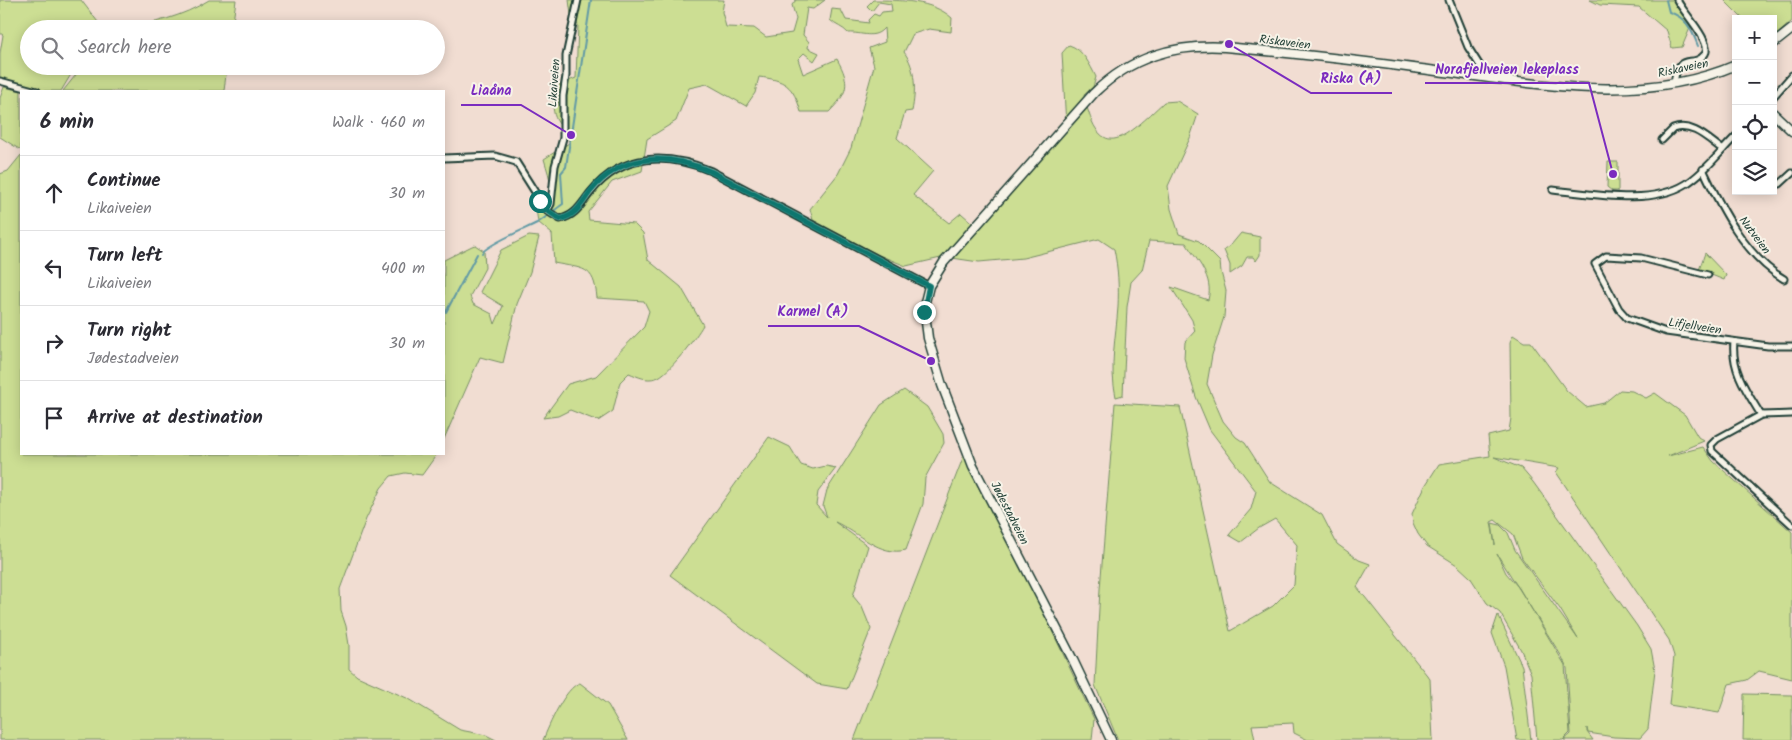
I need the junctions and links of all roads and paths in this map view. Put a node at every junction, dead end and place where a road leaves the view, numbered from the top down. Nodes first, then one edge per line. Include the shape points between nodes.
1 (578, 0) edge
2 (1449, 0) edge
3 (1678, 0) edge
4 (1792, 29) edge
5 (1777, 41) edge
6 (1732, 68) edge
7 (1792, 75) edge
8 (1486, 77) junction
9 (0, 81) edge
10 (1674, 83) junction
11 (33, 90) edge
12 (1777, 92) edge
13 (1777, 117) edge
14 (1792, 131) edge
15 (1662, 140) dead end
16 (1732, 140) edge
17 (1722, 149) junction
18 (445, 158) edge
19 (1703, 170) junction
20 (1792, 173) edge
21 (1780, 184) dead end
22 (1553, 190) dead end
23 (548, 211) junction
24 (1708, 275) dead end
25 (1784, 279) dead end
26 (929, 286) junction
27 (1734, 342) junction
28 (1792, 346) edge
29 (1792, 414) edge
30 (1761, 415) junction
31 (1792, 525) edge
32 (1111, 740) edge

1 - 23 street, Likaiveien via 566,56 562,96 563,138
2 - 8 street via 1468,47
3 - 10 street via 1707,47 1701,57 1680,64
4 - 5 main road
6 - 10 main road, Riskaveien
7 - 12 street
8 - 10 main road, Riskaveien via 1601,88
8 - 26 main road, Riskaveien via 1225,46 1185,47 1151,55 1125,68 1094,93 950,254
9 - 11 street
13 - 14 main road
15 - 17 street via 1673,129 1686,127
16 - 17 street
17 - 19 street
18 - 23 street via 495,156 516,162
19 - 22 street via 1678,188 1654,196
19 - 25 street, Nutveien via 1742,238 1775,274
20 - 21 street
23 - 26 street via 560,219 572,215 601,180 636,162 650,158 682,160 712,172
24 - 27 street, Lifjellveien via 1642,258 1606,256 1595,264 1619,310 1627,318 1666,332
26 - 32 main road, Jødestadveien via 924,306 928,338 955,424
27 - 28 street, Lifjellveien
27 - 30 street via 1736,371
29 - 30 street
30 - 31 street via 1717,439 1711,445 1712,451

